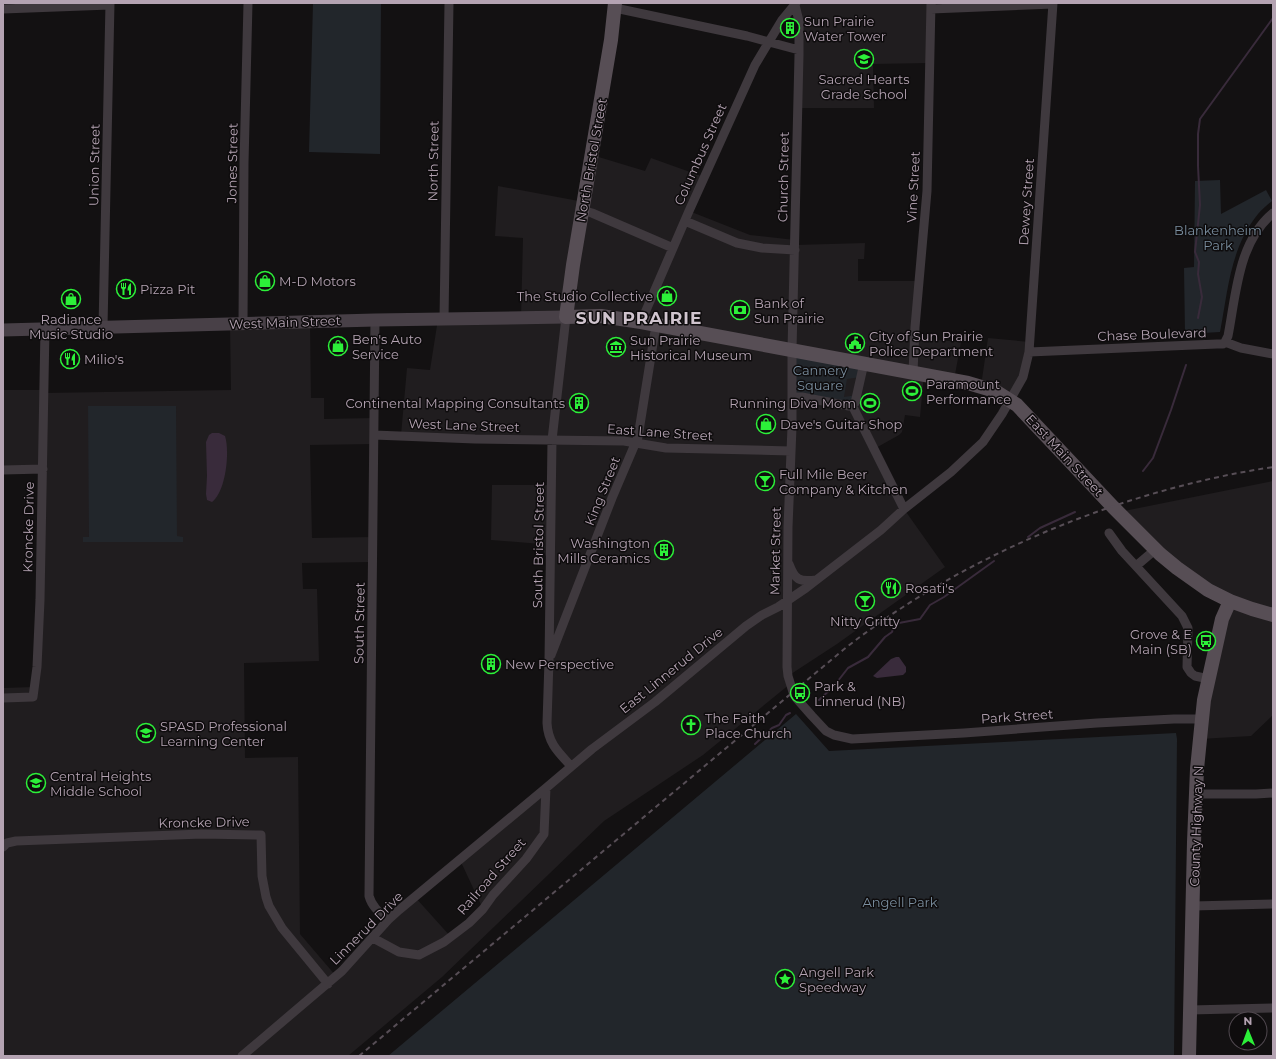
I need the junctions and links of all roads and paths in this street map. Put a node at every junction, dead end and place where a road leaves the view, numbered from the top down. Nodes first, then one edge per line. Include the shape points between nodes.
1 (248, 3) edge
2 (448, 3) edge
3 (1053, 3) edge
4 (110, 4) edge
5 (796, 4) edge
6 (615, 5) edge
7 (931, 6) edge
8 (3, 9) edge
9 (769, 42) junction
10 (799, 50) junction
11 (582, 210) junction
12 (1273, 213) edge
13 (685, 221) junction
14 (673, 248) junction
15 (795, 250) junction
16 (566, 317) junction
17 (444, 319) junction
18 (375, 320) junction
19 (641, 322) junction
20 (243, 324) junction
21 (656, 325) junction
22 (104, 327) junction
23 (46, 328) junction
24 (3, 330) edge
25 (1225, 342) junction
26 (792, 350) junction
27 (1029, 352) junction
28 (1273, 354) edge
29 (863, 367) junction
30 (913, 372) junction
31 (792, 397) junction
32 (1009, 399) junction
33 (854, 403) junction
34 (374, 435) junction
35 (552, 440) junction
36 (636, 442) junction
37 (791, 451) junction
38 (43, 469) junction
39 (3, 470) edge
40 (904, 510) junction
41 (1109, 532) dead end
42 (1156, 549) junction
43 (787, 560) junction
44 (1136, 566) junction
45 (816, 580) junction
46 (787, 601) junction
47 (1230, 601) junction
48 (1273, 615) edge
49 (549, 660) junction
50 (1209, 679) junction
51 (3, 698) edge
52 (1202, 719) junction
53 (834, 735) joint
54 (571, 766) junction
55 (546, 788) junction
56 (1273, 793) edge
57 (1196, 794) junction
58 (3, 847) edge
59 (1273, 904) edge
60 (1193, 906) junction
61 (388, 920) junction
62 (373, 938) junction
63 (328, 984) junction
64 (1273, 1008) edge
65 (1190, 1010) junction
66 (242, 1056) edge
67 (1189, 1056) edge

1 - 20 street, Jones Street
2 - 17 street, North Street
3 - 7 street
3 - 27 street, Dewey Street
4 - 8 street
4 - 22 street, Union Street
5 - 9 street, Columbus Street via 782,20
5 - 10 street, Church Street
6 - 9 street
6 - 11 main road, North Bristol Street
7 - 30 street, Vine Street via 927,191
9 - 10 street
9 - 13 street, Columbus Street via 746,83
10 - 15 street, Church Street
11 - 14 street
11 - 16 main road, North Bristol Street
12 - 25 street via 1255,235 1244,259
13 - 14 street, Columbus Street
13 - 15 street via 737,243
14 - 19 street, Columbus Street
15 - 26 street, Church Street
16 - 17 main road, West Main Street
16 - 19 main road, East Main Street via 601,316
16 - 35 street, South Bristol Street
17 - 18 main road, West Main Street
18 - 20 main road, West Main Street
18 - 34 street, South Street
19 - 21 main road, East Main Street
20 - 22 main road, West Main Street
21 - 26 main road, East Main Street
21 - 36 street, King Street
22 - 23 main road, West Main Street
23 - 24 main road, West Main Street
23 - 38 street, Kroncke Drive
25 - 27 street, Chase Boulevard
25 - 28 street, Chase Boulevard
26 - 29 main road, East Main Street
26 - 31 street, Market Street
27 - 32 street, Dewey Street via 1023,377
29 - 30 main road, East Main Street
29 - 33 street
30 - 32 main road, East Main Street via 968,383 995,391
31 - 33 street via 849,406
31 - 37 street, Market Street
32 - 40 street, East Linnerud Drive via 983,442
32 - 42 main road, East Main Street
33 - 40 street
34 - 35 street, West Lane Street
34 - 61 street, South Street via 369,896 371,904
35 - 36 street, East Lane Street
35 - 49 street, South Bristol Street
36 - 37 street, East Lane Street via 666,448
36 - 49 street, King Street
37 - 43 street, Market Street
38 - 39 street
38 - 51 street, Kroncke Drive via 38,650 33,697
40 - 45 street, East Linnerud Drive
41 - 44 street
42 - 44 street
42 - 47 main road, East Main Street via 1185,575
43 - 45 street via 795,577 805,581
43 - 46 street, Market Street
44 - 50 street via 1184,619 1188,628 1187,667 1195,676
45 - 46 street, East Linnerud Drive
46 - 53 street, Market Street via 786,660 790,684 806,710
46 - 54 street, East Linnerud Drive via 746,626 656,702
47 - 48 main road, East Main Street
47 - 50 main road, County Highway N via 1223,614
49 - 54 street, South Bristol Street via 548,732 554,746
50 - 52 main road, County Highway N
52 - 53 street, Park Street via 1097,723 964,734 860,739
52 - 57 main road, County Highway N
54 - 55 street, East Linnerud Drive
55 - 61 street, Linnerud Drive
55 - 62 street, Railroad Street via 544,834 526,859 469,923 444,942 419,955 399,952
56 - 57 street
57 - 60 main road, County Highway N
58 - 63 street, Kroncke Drive via 16,841 202,834 261,835 264,888 269,906 282,928
59 - 60 street
60 - 65 main road, County Highway N
61 - 62 street, Linnerud Drive
62 - 63 street, Linnerud Drive
63 - 66 street, Linnerud Drive
64 - 65 street
65 - 67 main road, County Highway N

